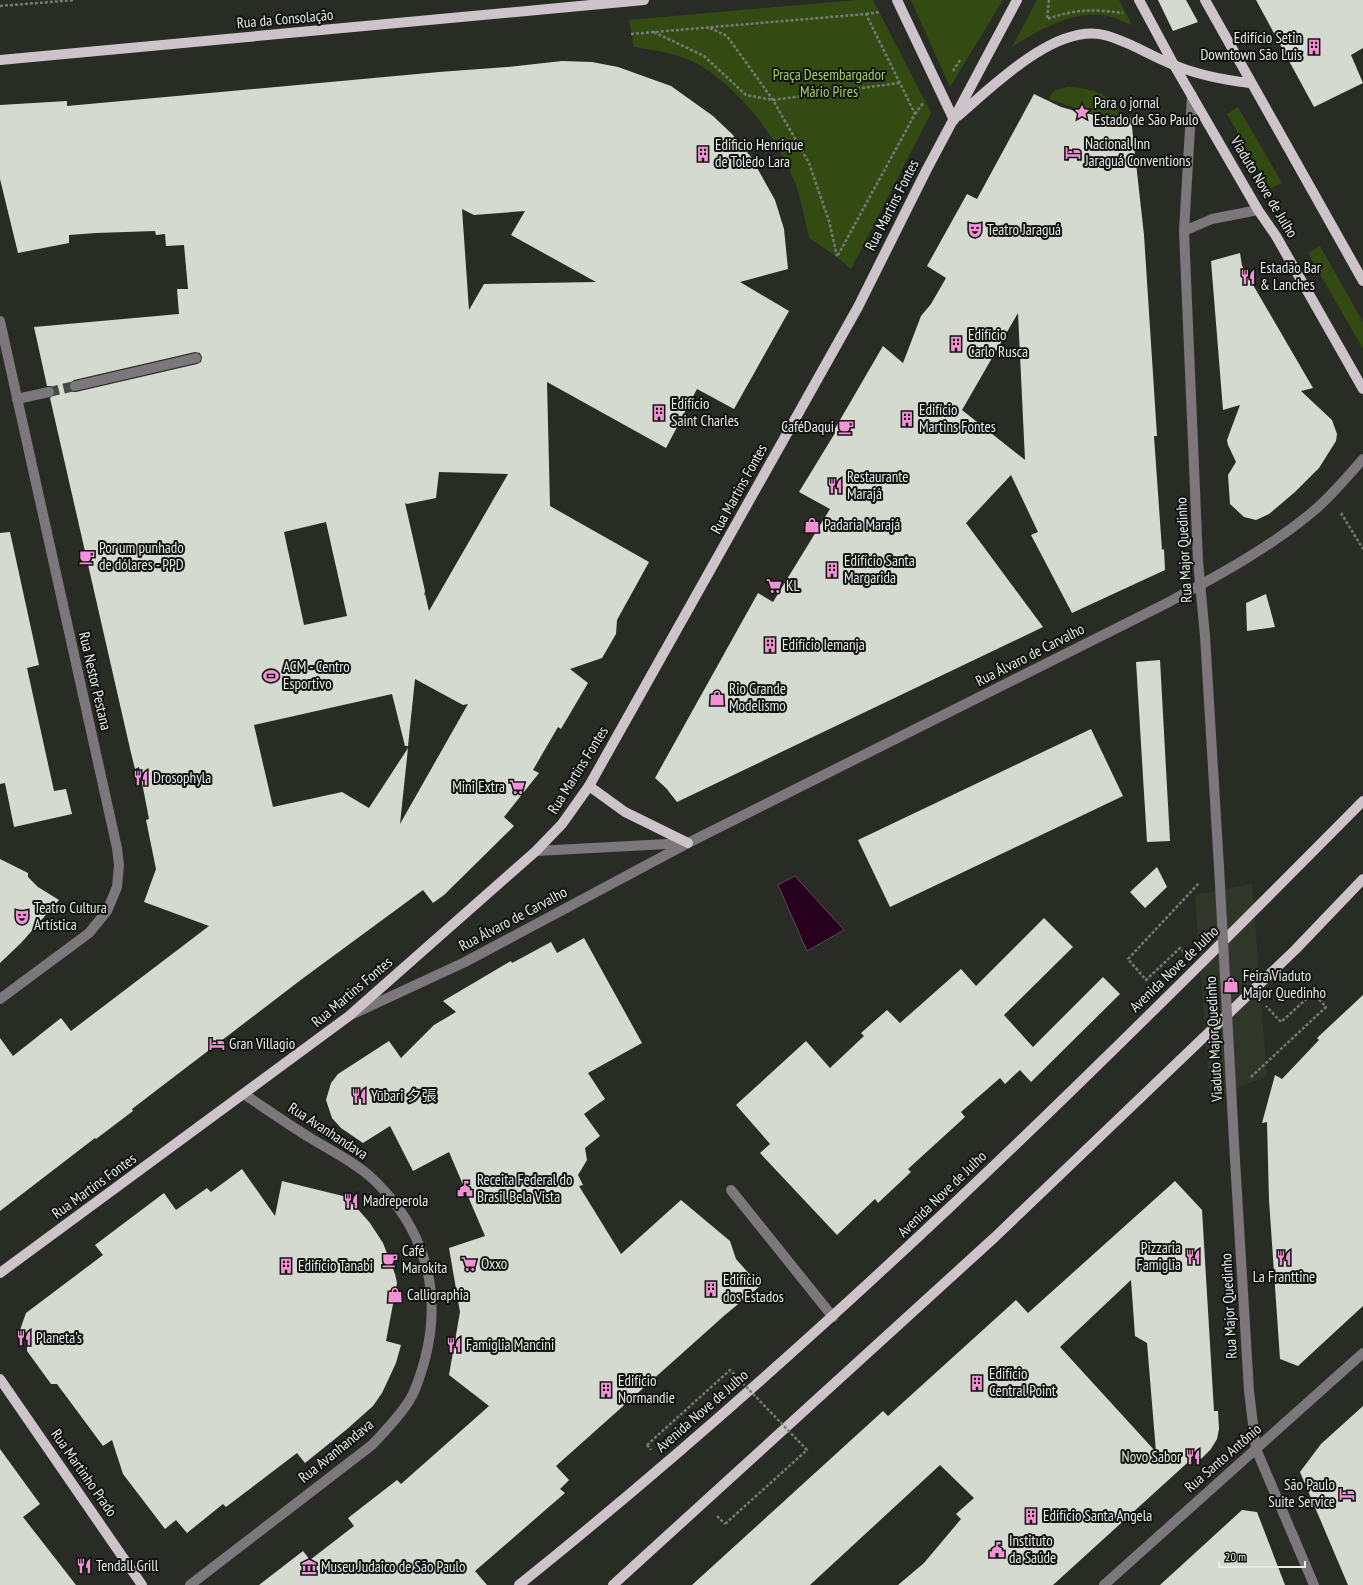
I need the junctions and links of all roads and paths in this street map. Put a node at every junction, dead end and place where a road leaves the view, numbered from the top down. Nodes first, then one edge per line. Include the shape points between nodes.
1 (75, 0) edge
2 (644, 0) edge
3 (897, 0) edge
4 (1017, 0) edge
5 (1049, 0) edge
6 (1139, 0) edge
7 (1205, 0) edge
8 (0, 6) edge
9 (880, 12) dead end
10 (1122, 13) dead end
11 (866, 14) junction
12 (710, 27) junction
13 (654, 32) junction
14 (631, 34) dead end
15 (0, 60) edge
16 (1174, 65) junction
17 (899, 83) dead end
18 (1250, 83) junction
19 (1192, 95) junction
20 (773, 100) junction
21 (925, 101) dead end
22 (915, 114) junction
23 (954, 120) junction
24 (1258, 210) junction
25 (1184, 232) junction
26 (1363, 281) edge
27 (0, 321) edge
28 (196, 358) dead end
29 (75, 386) tunnel mouth
30 (1363, 388) edge
31 (49, 392) tunnel mouth
32 (17, 399) junction
33 (1363, 459) edge
34 (1330, 496) junction
35 (1363, 549) edge
36 (589, 786) junction
37 (1363, 801) edge
38 (688, 843) junction
39 (536, 851) junction
40 (1218, 865) junction
41 (1363, 879) edge
42 (1198, 967) junction
43 (1252, 992) junction
44 (0, 999) edge
45 (349, 1016) junction
46 (244, 1094) junction
47 (1232, 1096) junction
48 (1235, 1160) joint
49 (731, 1190) dead end
50 (0, 1273) edge
51 (833, 1317) junction
52 (1363, 1353) edge
53 (0, 1378) edge
54 (647, 1444) dead end
55 (1256, 1449) junction
56 (725, 1524) dead end
57 (142, 1585) edge
58 (190, 1585) edge
59 (520, 1585) edge
60 (614, 1585) edge
61 (1104, 1585) edge
62 (1314, 1585) edge

1 - 8 path
2 - 15 main road, Rua da Consolação
3 - 23 main road
4 - 23 main road, Rua Martins Fontes
5 - 10 path via 1047,19 1070,11
6 - 16 main road, Viaduto Nove de Julho
7 - 18 main road
9 - 11 path
11 - 12 path
11 - 22 path
12 - 13 path
12 - 20 path via 727,36
13 - 14 path
13 - 20 path via 704,56 746,95
16 - 18 main road, Rua Martins Fontes via 1224,80
16 - 19 main road, Viaduto Nove de Julho
16 - 23 main road, Rua Martins Fontes via 1126,42 1103,35 1071,37 1032,56
17 - 20 path
18 - 26 main road
19 - 24 main road, Viaduto Nove de Julho
19 - 25 street, Rua Major Quedinho
20 - 22 path via 809,162 829,221 837,256
21 - 22 path
23 - 36 main road, Rua Martins Fontes via 858,307
24 - 25 street via 1212,219
24 - 30 main road, Viaduto Nove de Julho via 1276,236
25 - 40 street, Rua Major Quedinho, bridge via 1198,561 1205,636
27 - 32 street, Rua Nestor Pestana
28 - 29 street
31 - 32 street
32 - 44 street, Rua Nestor Pestana via 118,848 119,865 117,888 110,905 89,933
33 - 34 street, Rua Álvaro de Carvalho
34 - 35 path
34 - 38 street, Rua Álvaro de Carvalho via 1280,538 1167,603
36 - 38 main road via 625,812
36 - 39 main road, Rua Martins Fontes via 562,824
37 - 42 main road, Avenida Nove de Julho
38 - 39 street, Rua Álvaro de Carvalho
38 - 45 street, Rua Álvaro de Carvalho via 465,962
39 - 45 main road, Rua Martins Fontes
40 - 42 path via 1128,959 1146,980 1180,948
40 - 47 street, Viaduto Major Quedinho, bridge
41 - 43 main road
42 - 51 main road, Avenida Nove de Julho
43 - 47 path via 1281,1022 1313,993 1326,1007
43 - 60 main road via 994,1237
45 - 46 main road, Rua Martins Fontes
46 - 50 main road, Rua Martins Fontes
46 - 58 street, Rua Avanhandava via 365,1174 394,1201 419,1244 430,1280 433,1306 428,1345 420,1375 410,1400 392,1424 372,1445
47 - 48 street, Viaduto Major Quedinho, bridge
48 - 55 street, Rua Major Quedinho via 1249,1391
49 - 51 street
51 - 59 main road, Avenida Nove de Julho via 575,1541
52 - 55 street, Rua Santo Antônio
53 - 57 main road, Rua Martinho Prado
54 - 56 path, bridge via 730,1370 807,1450
55 - 61 street, Rua Santo Antônio
55 - 62 street, Rua Major Quedinho

